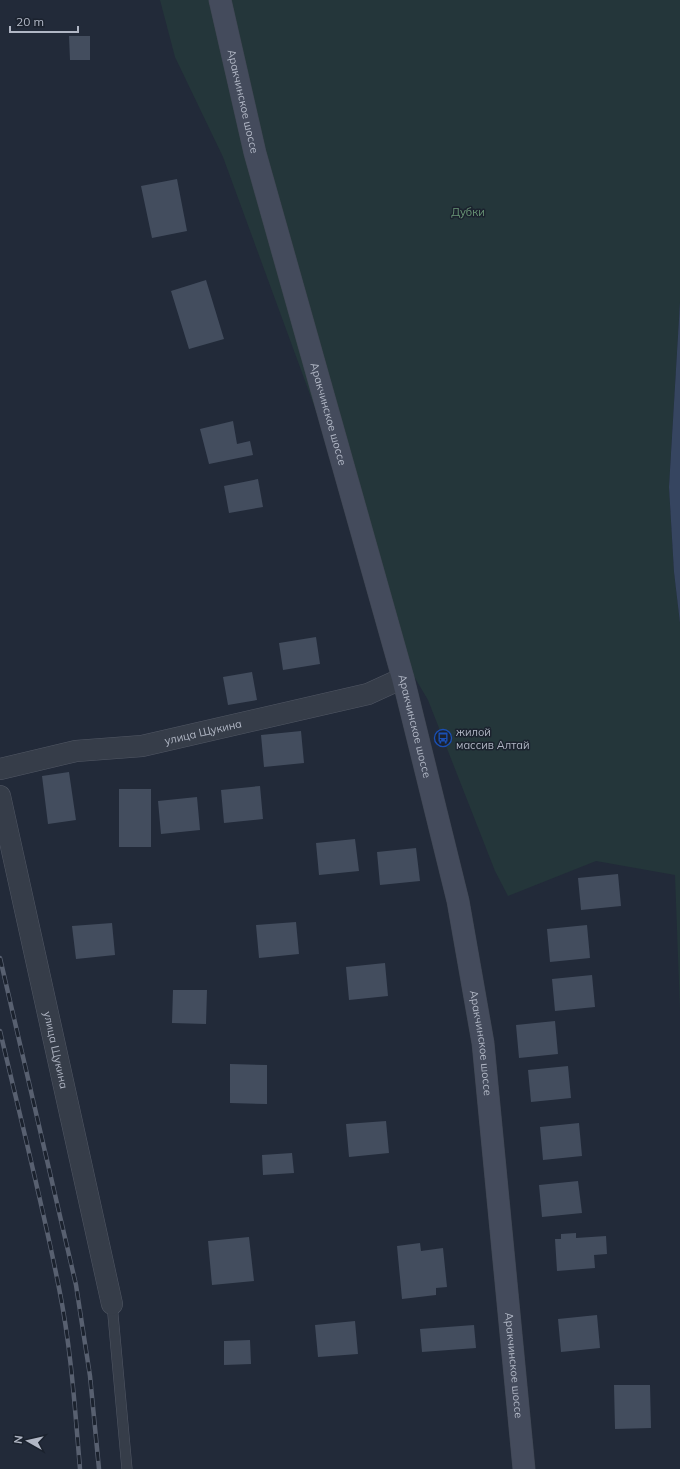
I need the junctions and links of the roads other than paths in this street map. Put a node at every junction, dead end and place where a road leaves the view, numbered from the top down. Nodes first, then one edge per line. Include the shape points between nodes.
1 (220, 0) edge
2 (403, 678) junction
3 (0, 769) edge
4 (0, 796) edge
5 (112, 1304) joint
6 (127, 1469) edge
7 (524, 1469) edge

1 - 2 main road, Аракчинское шоссе via 255,153
2 - 3 street, улица Щукина via 368,694 142,746 76,750
2 - 7 main road, Аракчинское шоссе via 458,901 483,1043
4 - 5 street, улица Щукина
5 - 6 lane

